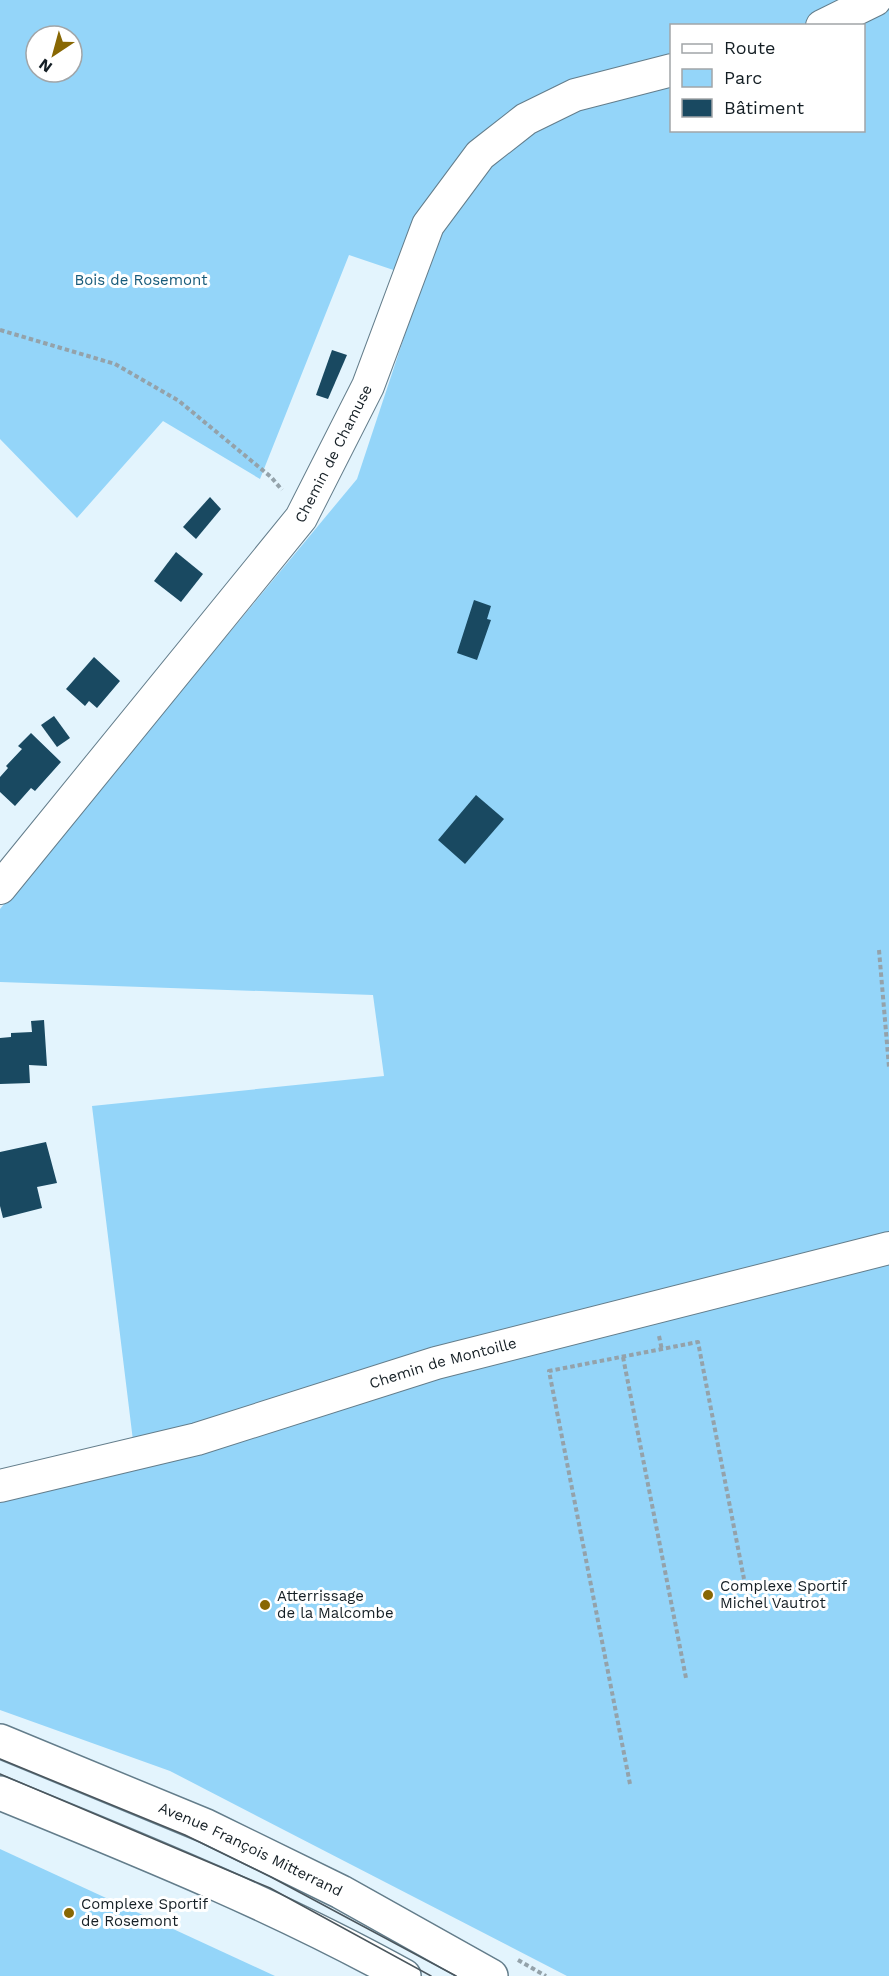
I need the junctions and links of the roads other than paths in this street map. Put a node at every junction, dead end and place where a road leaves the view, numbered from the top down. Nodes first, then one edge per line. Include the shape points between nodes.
1 (875, 0) edge
2 (826, 24) edge
3 (670, 71) edge
4 (0, 888) edge
5 (889, 1248) edge
6 (0, 1486) edge
7 (0, 1741) edge
8 (0, 1793) edge
9 (404, 1976) edge
10 (491, 1976) edge

1 - 2 street
3 - 4 street, Chemin de Chamuse via 575,95 526,119 480,155 429,225 369,386 301,518
5 - 6 street, Chemin de Montoille via 436,1363 197,1438
7 - 10 main road, Avenue François Mitterrand via 216,1831 341,1892
8 - 9 main road via 189,1870 332,1936

